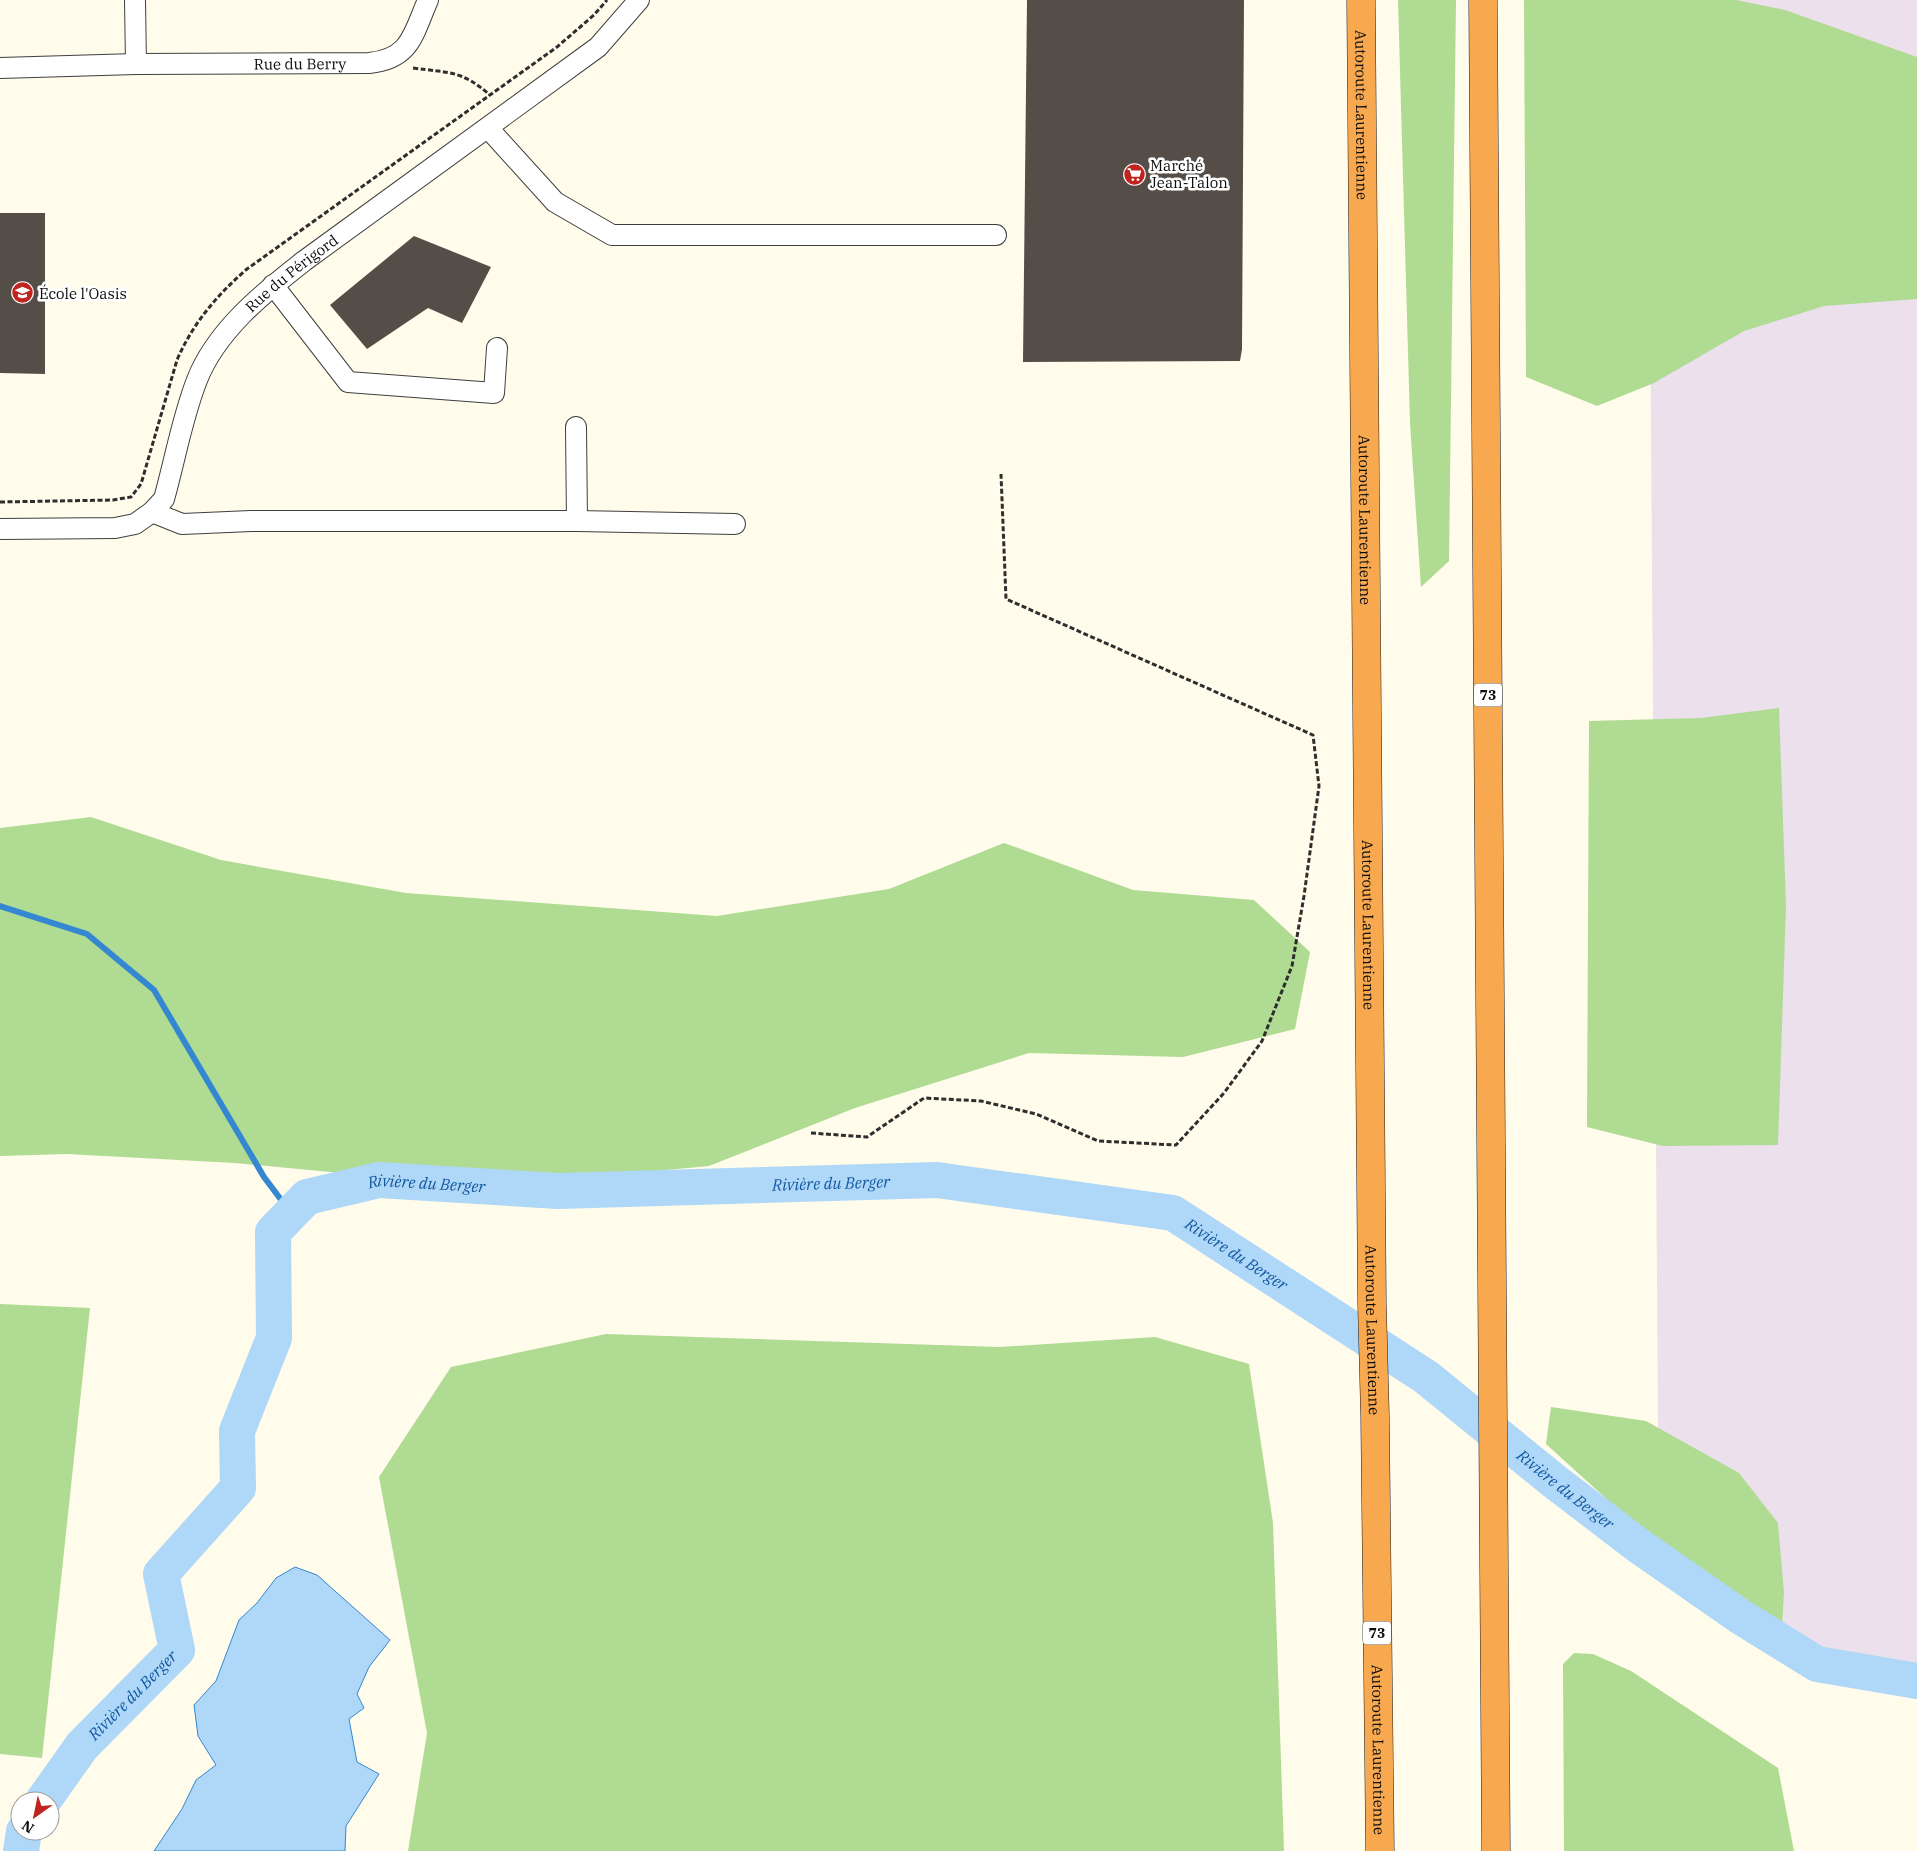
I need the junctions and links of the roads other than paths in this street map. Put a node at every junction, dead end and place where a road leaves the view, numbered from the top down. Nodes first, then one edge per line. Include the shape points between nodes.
1 (135, 0) edge
2 (428, 0) edge
3 (639, 0) edge
4 (1361, 0) edge
5 (1483, 0) edge
6 (136, 64) junction
7 (0, 68) edge
8 (488, 128) junction
9 (996, 235) dead end
10 (273, 285) junction
11 (497, 348) dead end
12 (576, 428) dead end
13 (152, 512) junction
14 (576, 521) junction
15 (735, 524) dead end
16 (0, 529) edge
17 (1380, 1851) edge
18 (1496, 1851) edge

1 - 6 street
2 - 6 street, Rue du Berry via 411,39 401,53 387,61
3 - 8 street, Rue du Périgord via 598,47
4 - 17 highway, Autoroute Laurentienne / 73
5 - 18 highway, 73
6 - 7 street, Rue du Berry
8 - 9 street via 555,202 612,235
8 - 10 street, Rue du Périgord
10 - 11 street via 348,382 494,393
10 - 13 street, Rue du Périgord via 230,328 197,379 164,499
12 - 14 street
13 - 14 street via 182,524
13 - 16 street, Rue du Périgord via 135,524 116,528
14 - 15 street

